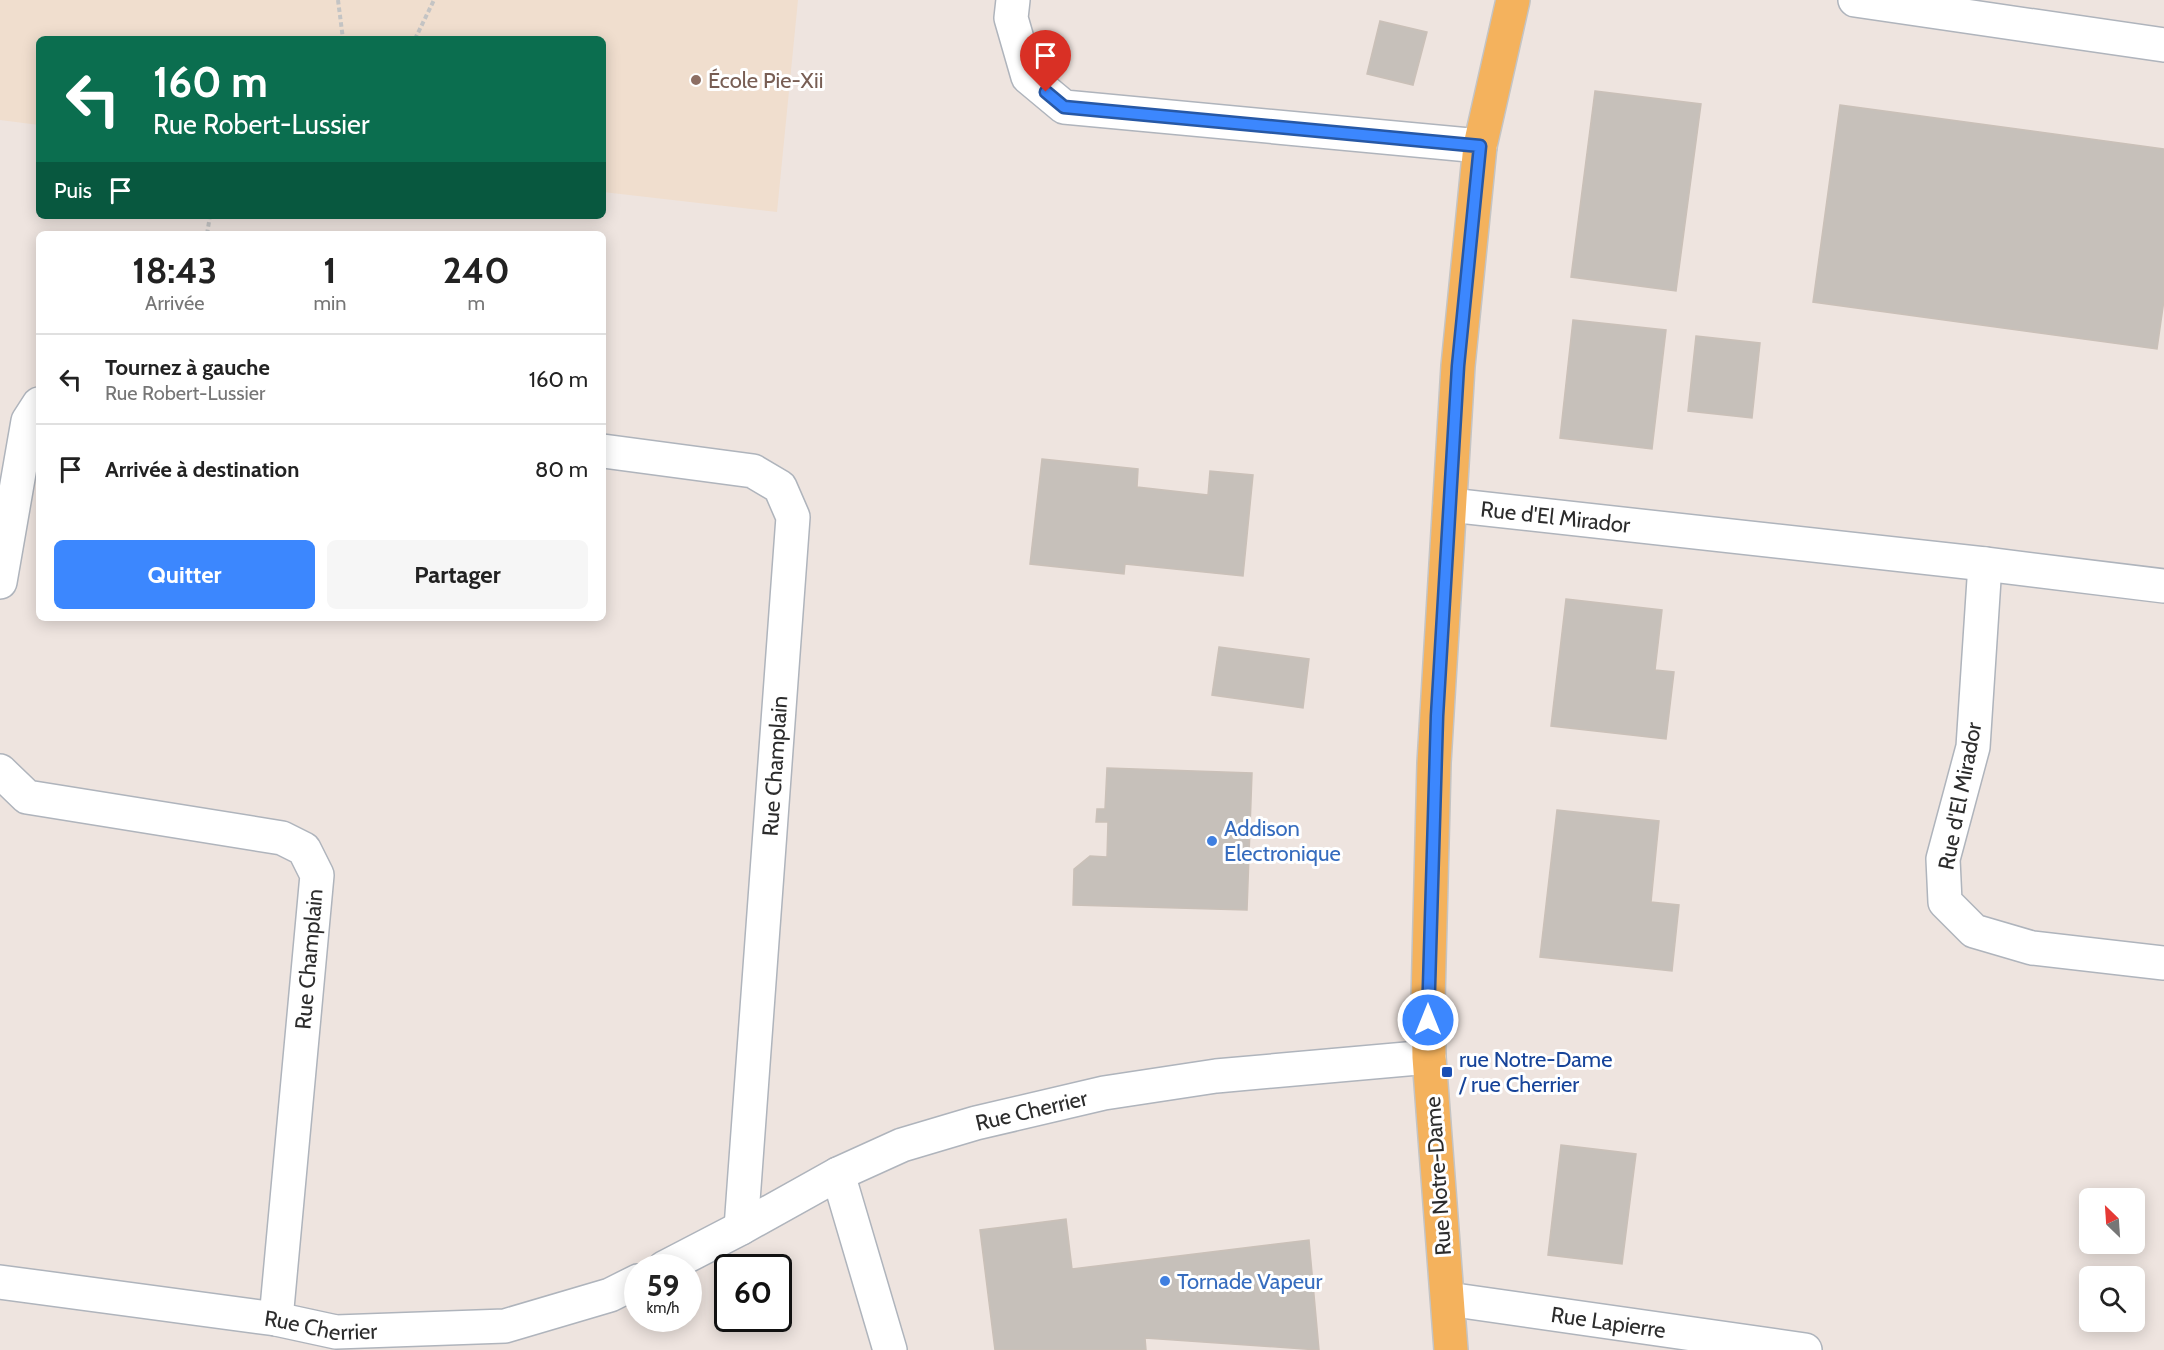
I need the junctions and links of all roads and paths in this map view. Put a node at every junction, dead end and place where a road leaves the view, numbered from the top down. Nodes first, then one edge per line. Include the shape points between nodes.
1 (338, 0) edge
2 (434, 0) edge
3 (1013, 0) edge
4 (1513, 0) edge
5 (1855, 0) edge
6 (343, 36) edge
7 (416, 36) edge
8 (2164, 45) edge
9 (1480, 146) junction
10 (36, 409) edge
11 (606, 451) edge
12 (1450, 505) junction
13 (1985, 564) junction
14 (0, 582) edge
15 (2164, 586) edge
16 (0, 771) edge
17 (2164, 963) edge
18 (1429, 1057) junction
19 (838, 1174) junction
20 (741, 1228) junction
21 (691, 1254) edge
22 (0, 1282) edge
23 (624, 1288) edge
24 (1448, 1299) junction
25 (276, 1319) junction
26 (890, 1350) edge
27 (1451, 1350) edge
28 (1805, 1350) edge

1 - 6 path
2 - 7 path
3 - 9 street via 1011,18 1028,77 1064,107
4 - 9 main road, Rue Notre-Dame
5 - 8 street
9 - 12 main road, Rue Notre-Dame via 1458,366
10 - 14 street via 28,421
11 - 20 street, Rue Champlain via 753,471 780,487 793,517
12 - 13 street, Rue d'El Mirador
12 - 18 main road, Rue Notre-Dame via 1434,763
13 - 15 street, Rue d'El Mirador
13 - 17 street, Rue d'El Mirador via 1973,747 1943,860 1945,902 1974,931 2022,945
16 - 25 street, Rue Champlain via 27,797 282,837 304,849 317,876
18 - 19 street, Rue Cherrier via 1216,1076 1104,1093 912,1142
18 - 24 main road, Rue Notre-Dame
19 - 20 street, Rue Cherrier
19 - 26 street
20 - 21 street, Rue Cherrier
22 - 25 street, Rue Cherrier
23 - 25 street, Rue Cherrier via 505,1326 336,1332
24 - 27 main road, Rue Notre-Dame
24 - 28 street, Rue Lapierre

